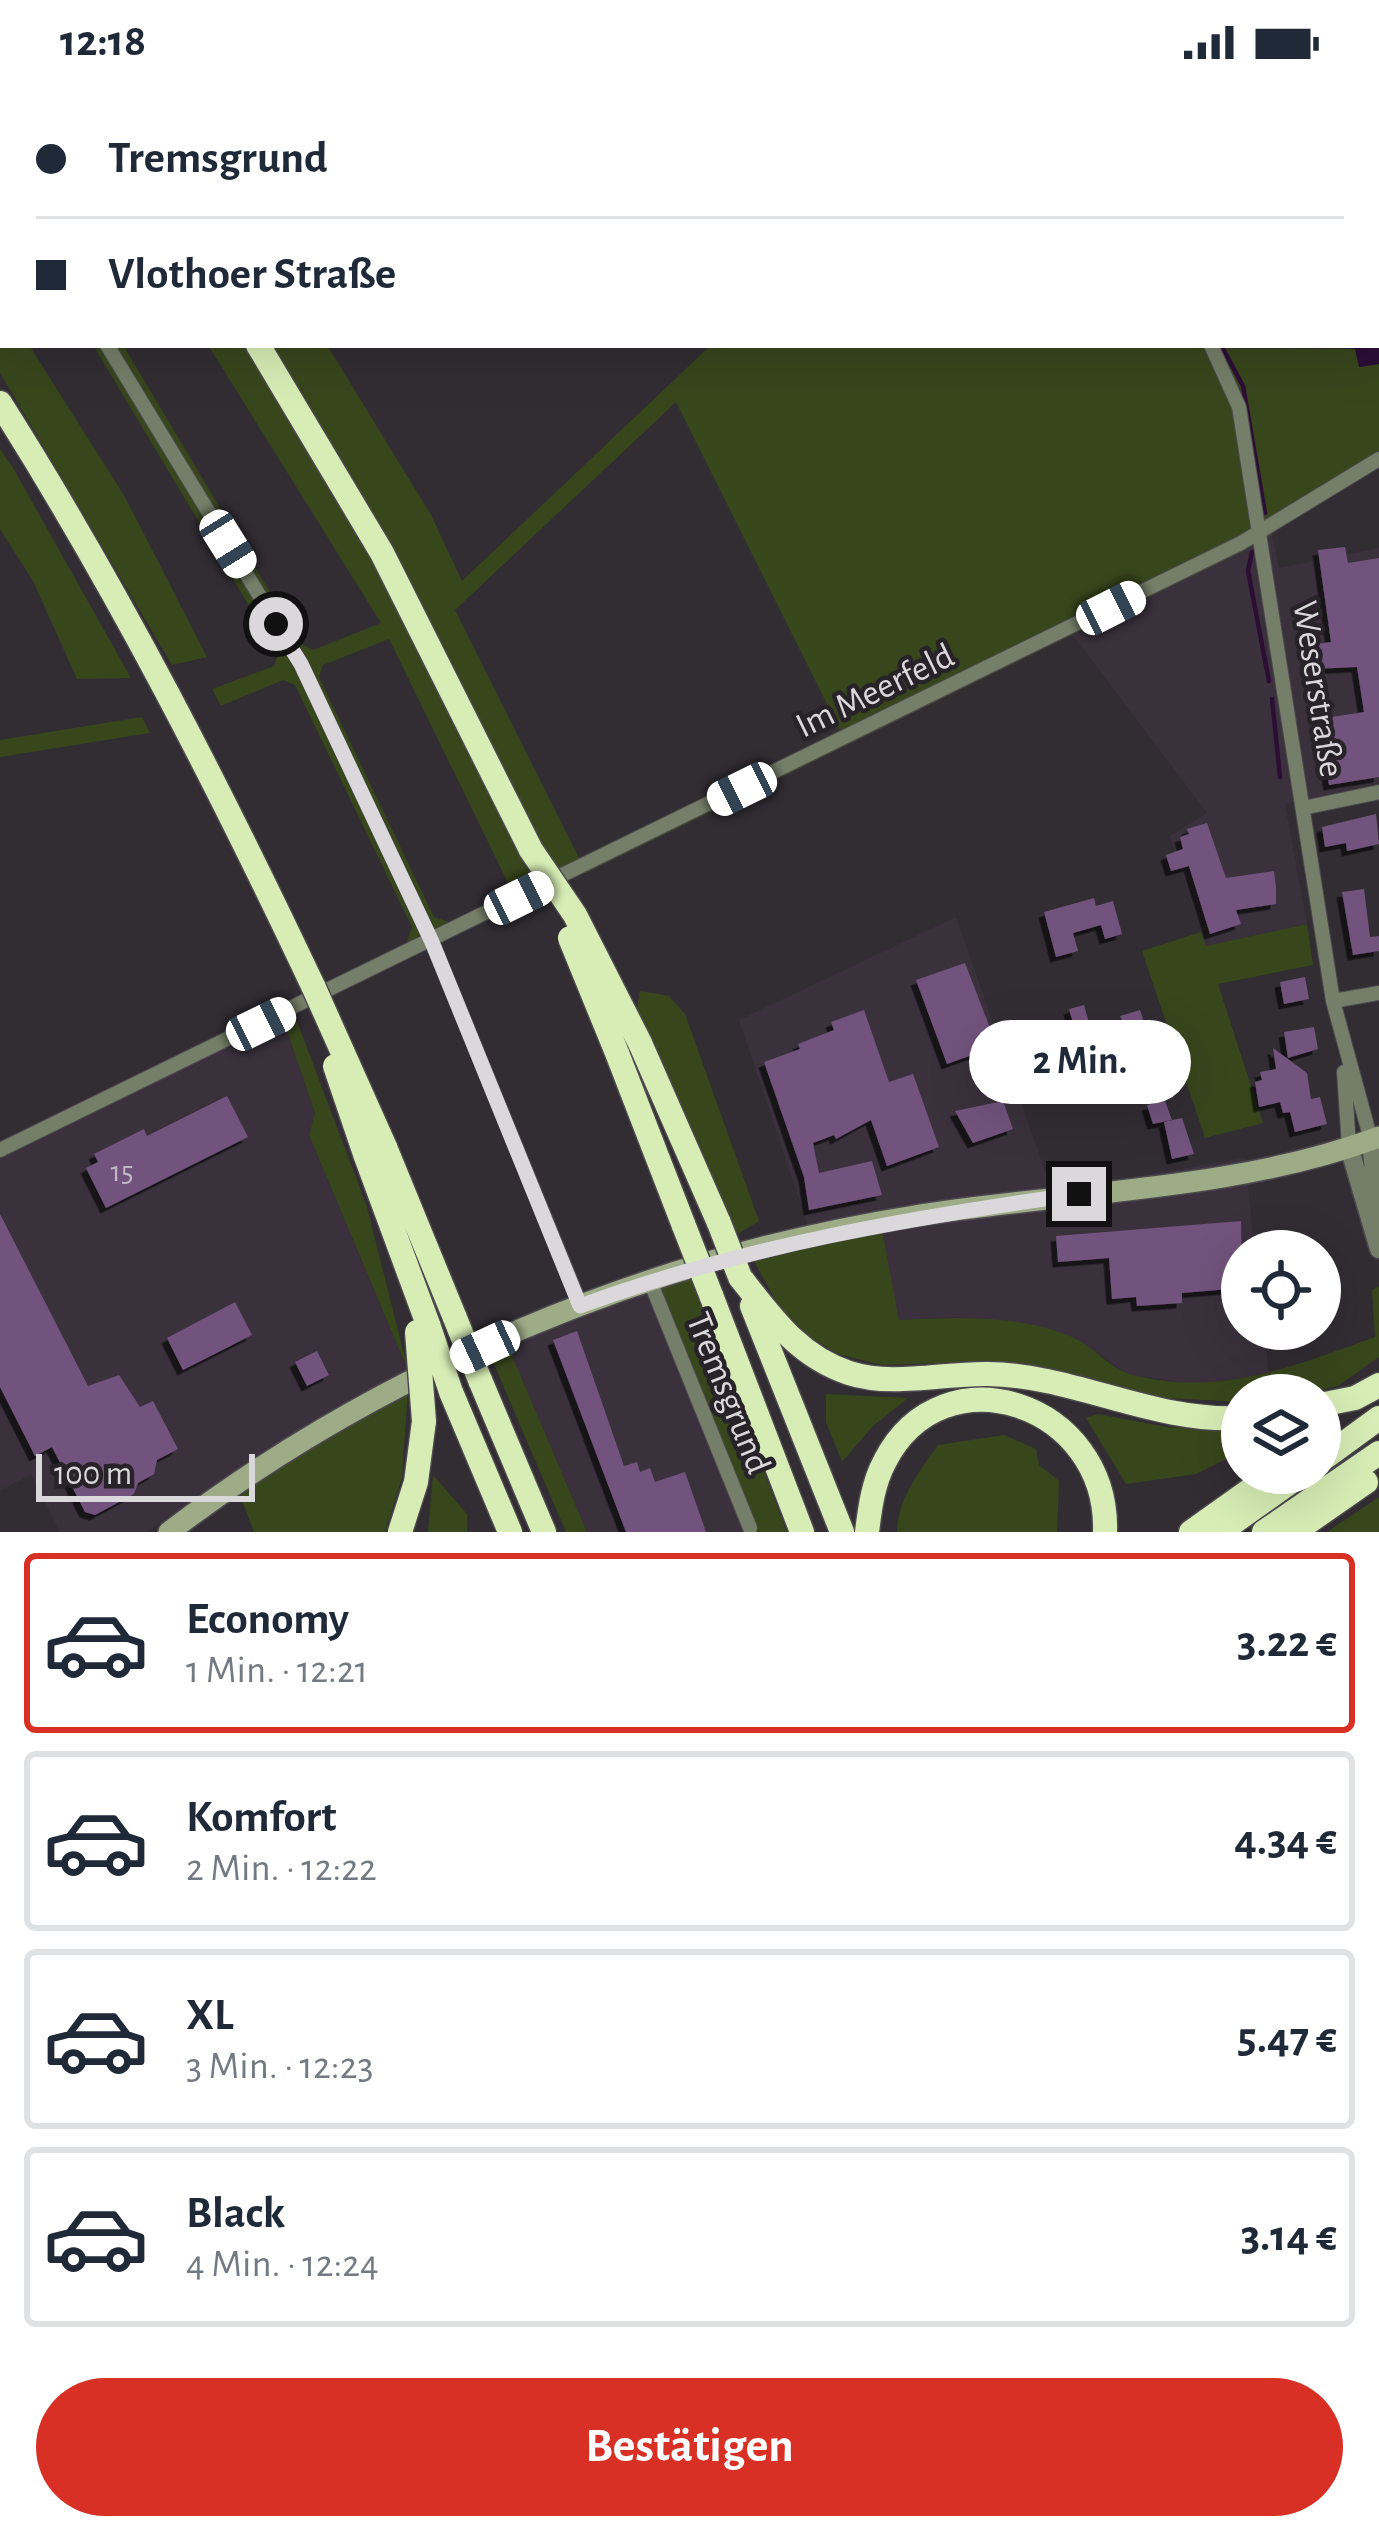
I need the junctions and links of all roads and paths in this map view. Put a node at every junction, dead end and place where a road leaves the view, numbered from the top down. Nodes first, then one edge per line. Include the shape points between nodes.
1 (108, 348) edge
2 (260, 348) edge
3 (1212, 348) edge
4 (0, 403) edge
5 (1379, 459) edge
6 (1261, 531) junction
7 (1379, 792) edge
8 (1303, 808) junction
9 (432, 942) junction
10 (1379, 993) edge
11 (1333, 1000) junction
12 (628, 1048) junction
13 (1343, 1049) junction
14 (1366, 1142) edge
15 (0, 1150) edge
16 (375, 1151) junction
17 (1379, 1225) edge
18 (1379, 1249) edge
19 (740, 1277) junction
20 (650, 1281) junction
21 (580, 1306) junction
22 (423, 1329) junction
23 (1379, 1385) edge
24 (1341, 1398) edge
25 (1379, 1398) edge
26 (1379, 1418) edge
27 (1221, 1419) edge
28 (1341, 1425) edge
29 (1341, 1445) edge
30 (1379, 1453) edge
31 (1379, 1473) edge
32 (1379, 1490) edge
33 (1244, 1494) edge
34 (1273, 1494) edge
35 (750, 1528) dead end
36 (169, 1532) edge
37 (400, 1532) edge
38 (510, 1532) edge
39 (544, 1532) edge
40 (802, 1532) edge
41 (842, 1532) edge
42 (867, 1532) edge
43 (1105, 1532) edge
44 (1191, 1532) edge
45 (1220, 1532) edge
46 (1264, 1532) edge
47 (1294, 1532) edge
48 (1318, 1532) edge

1 - 9 street via 301,664
2 - 12 highway, bridge via 382,553
3 - 6 street, Weserstraße via 1239,407
4 - 16 highway, bridge via 146,651 314,988
5 - 6 street, Im Meerfeld
6 - 8 street, Weserstraße
6 - 9 street, Im Meerfeld
7 - 8 street
8 - 11 street, Weserstraße
9 - 15 street, Im Meerfeld
9 - 21 street
10 - 11 street
11 - 13 street, Weserstraße
12 - 19 highway, bridge
12 - 40 highway, bridge via 684,1226
13 - 14 street, Weserstraße
13 - 14 street, Weserstraße
14 - 17 street, Weserstraße
14 - 18 street, Weserstraße
14 - 20 main road via 1213,1178 845,1229
16 - 22 highway
16 - 39 highway, bridge
19 - 27 highway via 799,1348 853,1375 1024,1376 1160,1413
19 - 41 highway
20 - 21 main road
20 - 35 street, Tremsgrund
21 - 36 main road via 342,1418
22 - 37 highway, bridge via 424,1421
22 - 38 highway, bridge
23 - 24 highway
25 - 28 highway
26 - 29 highway
30 - 46 highway
31 - 47 highway
32 - 48 highway
33 - 44 highway
34 - 45 highway
42 - 43 highway via 886,1458 910,1429 942,1409 984,1400 1048,1418 1076,1440 1106,1502

